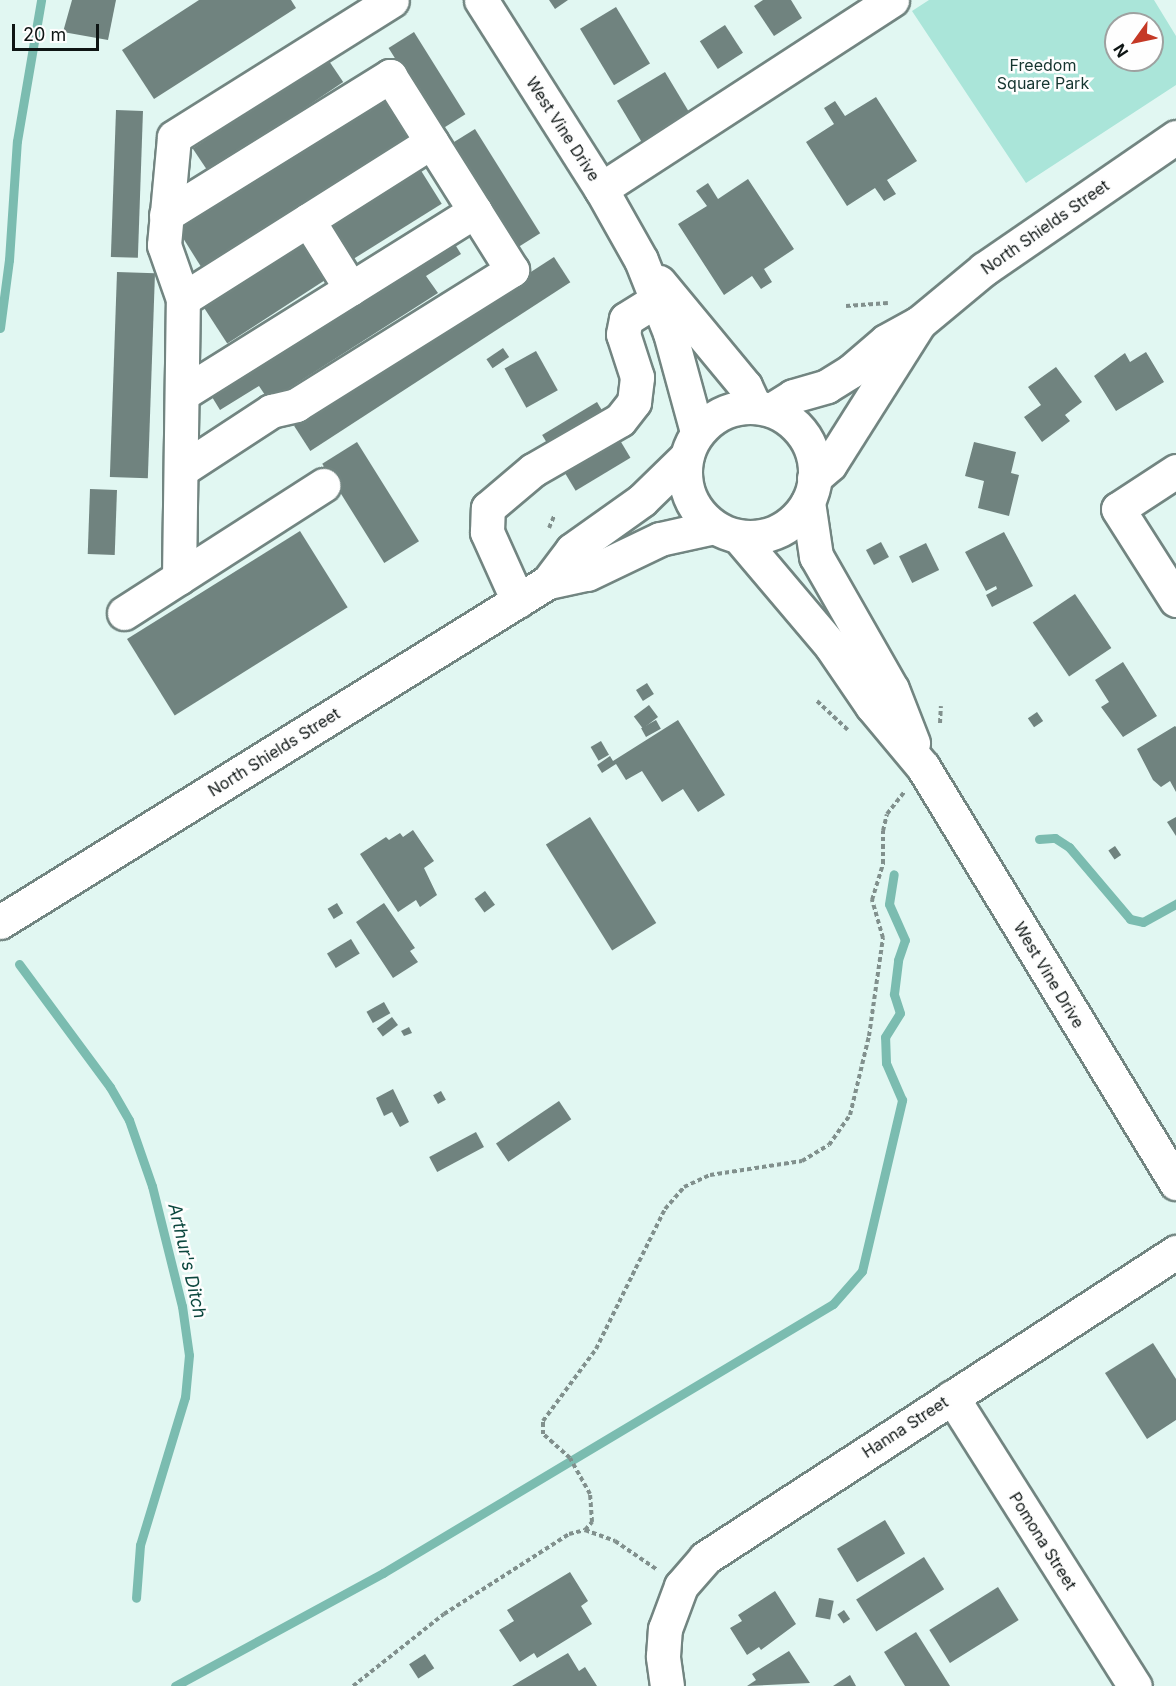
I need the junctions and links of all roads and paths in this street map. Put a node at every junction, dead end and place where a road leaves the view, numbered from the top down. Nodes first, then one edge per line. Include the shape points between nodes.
1 (392, 0) edge
2 (481, 0) edge
3 (892, 0) edge
4 (1176, 137) edge
5 (431, 142) junction
6 (602, 189) junction
7 (475, 211) junction
8 (166, 216) junction
9 (308, 220) junction
10 (641, 260) junction
11 (351, 288) junction
12 (183, 299) junction
13 (657, 300) junction
14 (919, 323) junction
15 (182, 394) junction
16 (763, 408) junction
17 (691, 444) junction
18 (181, 470) junction
19 (1176, 471) edge
20 (323, 485) dead end
21 (811, 490) junction
22 (727, 532) junction
23 (179, 578) junction
24 (548, 582) junction
25 (1176, 600) edge
26 (518, 601) junction
27 (124, 613) dead end
28 (922, 767) junction
29 (8, 917) edge
30 (1176, 1183) edge
31 (1176, 1252) edge
32 (952, 1396) junction
33 (585, 1530) junction
34 (681, 1586) junction
35 (353, 1686) edge
36 (668, 1686) edge
37 (1135, 1686) edge

1 - 8 street via 174,137
2 - 6 street, West Vine Drive
3 - 6 street
4 - 14 street, North Shields Street via 984,269
5 - 7 street
5 - 8 street via 390,76
5 - 9 street
6 - 10 street, West Vine Drive
7 - 11 street
7 - 18 street via 512,270 296,405 271,411
8 - 12 street via 164,244
9 - 11 street
9 - 12 street
10 - 13 street, West Vine Drive
10 - 16 street, West Vine Drive
11 - 15 street
12 - 15 street
13 - 17 street, West Vine Drive
13 - 26 street via 626,319 623,334 637,377 634,402 620,420 533,470 488,508 487,532
14 - 16 street, North Shields Street via 886,341 827,386
14 - 21 street, North Shields Street
15 - 18 street
16 - 17 street via 720,414
16 - 21 street via 789,420 803,436
17 - 22 street via 686,477 692,501
17 - 24 street, North Shields Street via 642,500 572,550
18 - 23 street
19 - 25 street via 1118,508
20 - 23 street
21 - 22 street via 799,516 770,536
21 - 28 street, West Vine Drive via 816,556 892,689
22 - 24 street, North Shields Street via 660,539 587,574
22 - 28 street, West Vine Drive via 831,646 872,706
23 - 27 street
24 - 26 street, North Shields Street
26 - 29 street, North Shields Street
28 - 30 street, West Vine Drive
28 - 33 path via 887,814 883,831 883,864 872,900 883,938 869,1036 850,1114 829,1145 802,1161 710,1175 684,1187 665,1209 596,1349 543,1421 543,1434 570,1458 590,1494 592,1522
31 - 32 street, Hanna Street
32 - 34 street, Hanna Street via 719,1547
32 - 37 street, Pomona Street
33 - 34 path via 615,1541
33 - 35 path via 569,1534 444,1614
34 - 36 street, Hanna Street via 665,1629 663,1656

